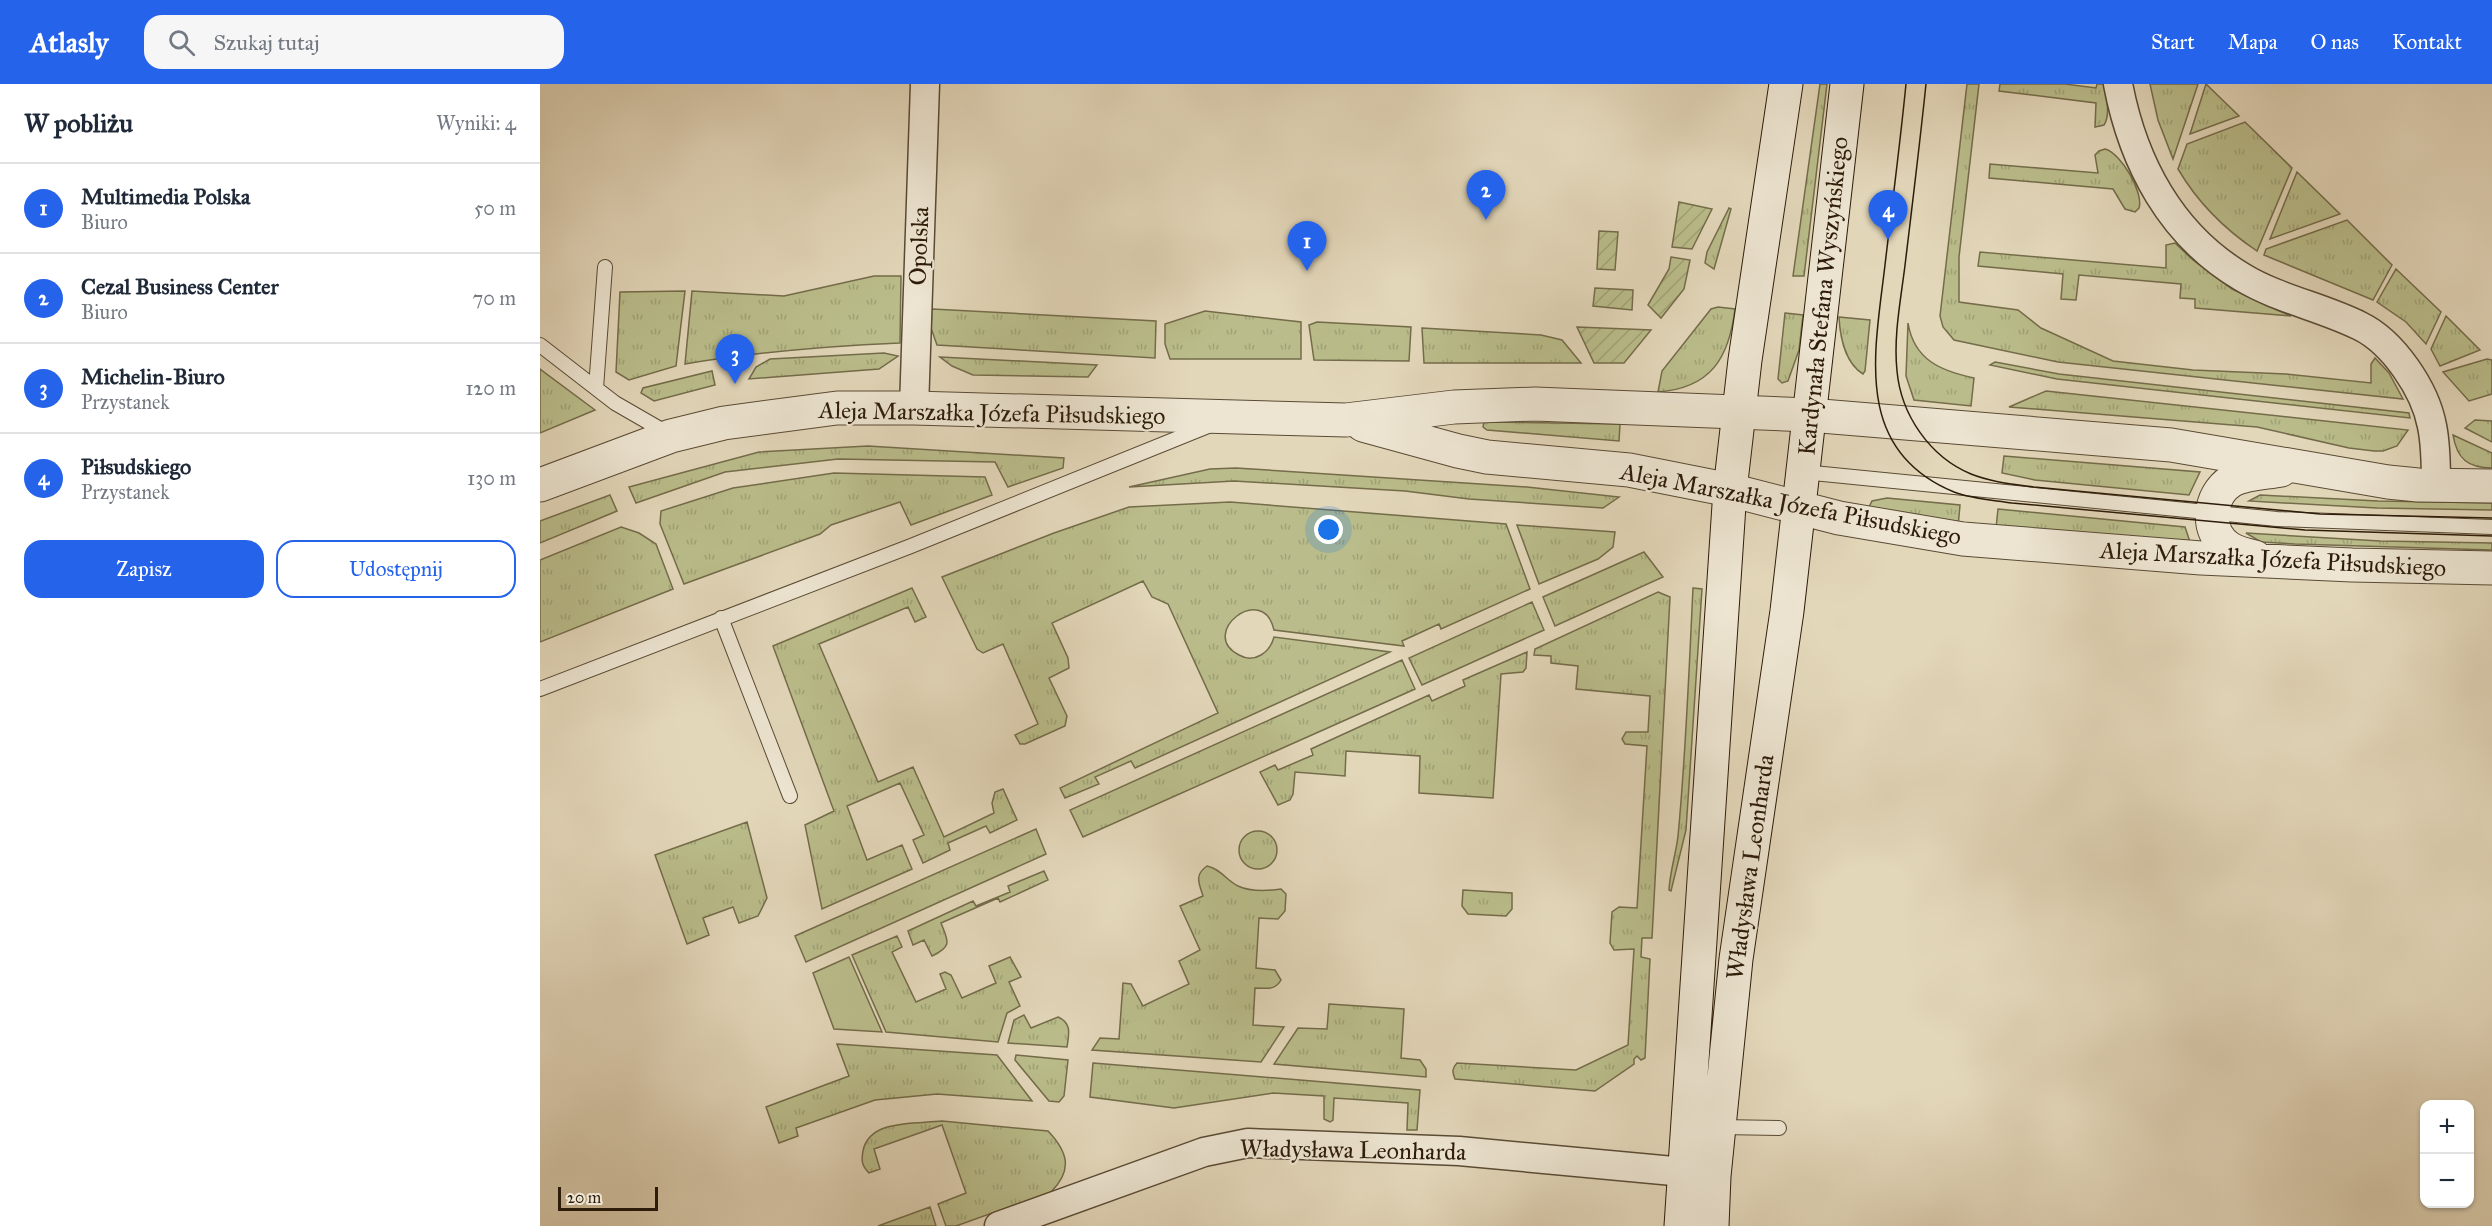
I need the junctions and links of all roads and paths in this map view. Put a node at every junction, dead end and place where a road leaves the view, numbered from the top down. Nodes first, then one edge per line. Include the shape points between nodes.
1 (926, 84) edge
2 (1786, 84) edge
3 (1847, 84) edge
4 (2118, 84) edge
5 (605, 267) dead end
6 (540, 345) edge
7 (596, 388) junction
8 (914, 408) junction
9 (1738, 412) junction
10 (1809, 415) junction
11 (1229, 417) junction
12 (1346, 420) junction
13 (671, 436) junction
14 (2301, 466) junction
15 (1803, 472) junction
16 (540, 485) edge
17 (2436, 485) junction
18 (2492, 486) edge
19 (1730, 490) junction
20 (1798, 508) junction
21 (2212, 514) junction
22 (2492, 527) edge
23 (2273, 561) junction
24 (2492, 568) edge
25 (721, 618) junction
26 (540, 689) edge
27 (790, 796) dead end
28 (1720, 1127) junction
29 (1779, 1128) dead end
30 (1684, 1172) junction
31 (999, 1226) edge
32 (1681, 1226) edge
33 (1712, 1226) edge

1 - 8 street, Opolska
2 - 9 street
3 - 10 street, Kardynała Stefana Wyszyńskiego
4 - 17 street via 2131,136 2152,185 2199,245 2242,277 2376,335 2405,367 2432,426
5 - 7 lane
6 - 7 lane
7 - 13 lane via 615,404
8 - 11 street, Aleja Marszałka Józefa Piłsudskiego
8 - 13 street, Aleja Marszałka Józefa Piłsudskiego via 837,408 778,414
9 - 10 street, Aleja Marszałka Józefa Piłsudskiego
9 - 12 street, Aleja Marszałka Józefa Piłsudskiego via 1486,405
9 - 19 street
10 - 14 street, Aleja Marszałka Józefa Piłsudskiego via 2171,445
10 - 15 street, Kardynała Stefana Wyszyńskiego
11 - 12 street, Aleja Marszałka Józefa Piłsudskiego
11 - 25 lane
12 - 19 street, Aleja Marszałka Józefa Piłsudskiego via 1458,452 1629,470
13 - 16 street, Aleja Marszałka Józefa Piłsudskiego
14 - 17 street, Aleja Marszałka Józefa Piłsudskiego via 2388,482
14 - 21 street via 2230,482 2220,492
15 - 20 street, Kardynała Stefana Wyszyńskiego
15 - 21 lane
17 - 18 street, Aleja Marszałka Józefa Piłsudskiego
19 - 20 street, Aleja Marszałka Józefa Piłsudskiego
19 - 30 street, Władysława Leonharda
20 - 23 street, Aleja Marszałka Józefa Piłsudskiego via 1963,539 2145,555
20 - 28 street, Władysława Leonharda via 1782,651 1736,959
21 - 22 lane via 2333,523
21 - 23 street via 2215,531 2227,547
23 - 24 street, Aleja Marszałka Józefa Piłsudskiego
25 - 26 lane
25 - 27 lane
28 - 29 lane
28 - 33 street, Władysława Leonharda
30 - 31 street, Władysława Leonharda via 1459,1151 1248,1143 1204,1152
30 - 32 street, Władysława Leonharda

